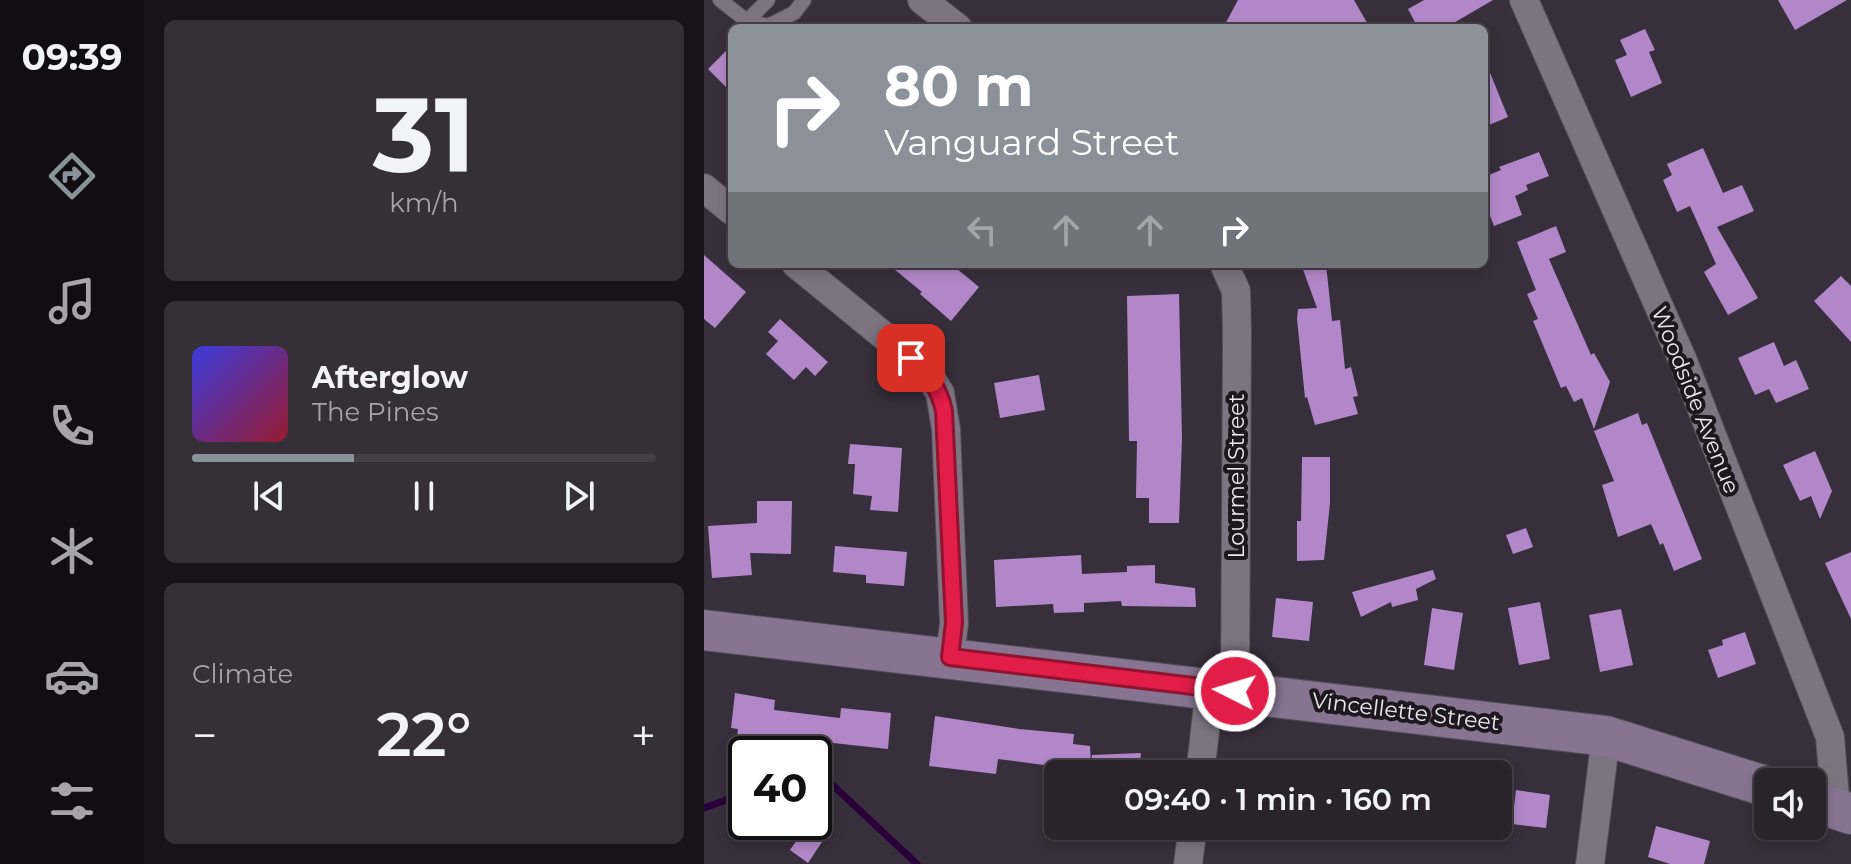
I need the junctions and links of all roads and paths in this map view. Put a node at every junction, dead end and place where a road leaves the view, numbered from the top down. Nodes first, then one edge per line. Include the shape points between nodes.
1 (720, 0) edge
2 (804, 0) edge
3 (922, 0) edge
4 (1524, 0) edge
5 (761, 3) edge
6 (747, 21) junction
7 (760, 24) edge
8 (772, 24) edge
9 (953, 24) edge
10 (704, 188) edge
11 (728, 208) edge
12 (801, 268) edge
13 (1226, 268) edge
14 (704, 630) edge
15 (950, 657) junction
16 (1223, 690) junction
17 (1606, 736) junction
18 (1204, 760) edge
19 (1754, 783) edge
20 (1833, 808) edge
21 (1191, 840) edge
22 (1188, 864) edge
23 (1590, 864) edge

1 - 6 lane
2 - 8 lane via 794,13
3 - 9 street
4 - 20 street, Woodside Avenue via 1683,361 1830,737
5 - 6 lane
6 - 7 lane
10 - 11 street
12 - 15 street via 911,358 940,393 954,623
13 - 16 street, Lourmel Street via 1236,291 1237,333
14 - 15 street, Vincellette Street
15 - 16 street, Vincellette Street
16 - 17 street, Vincellette Street
16 - 18 street, Lourmel Street
17 - 19 street, Vincellette Street
17 - 23 street
21 - 22 street

